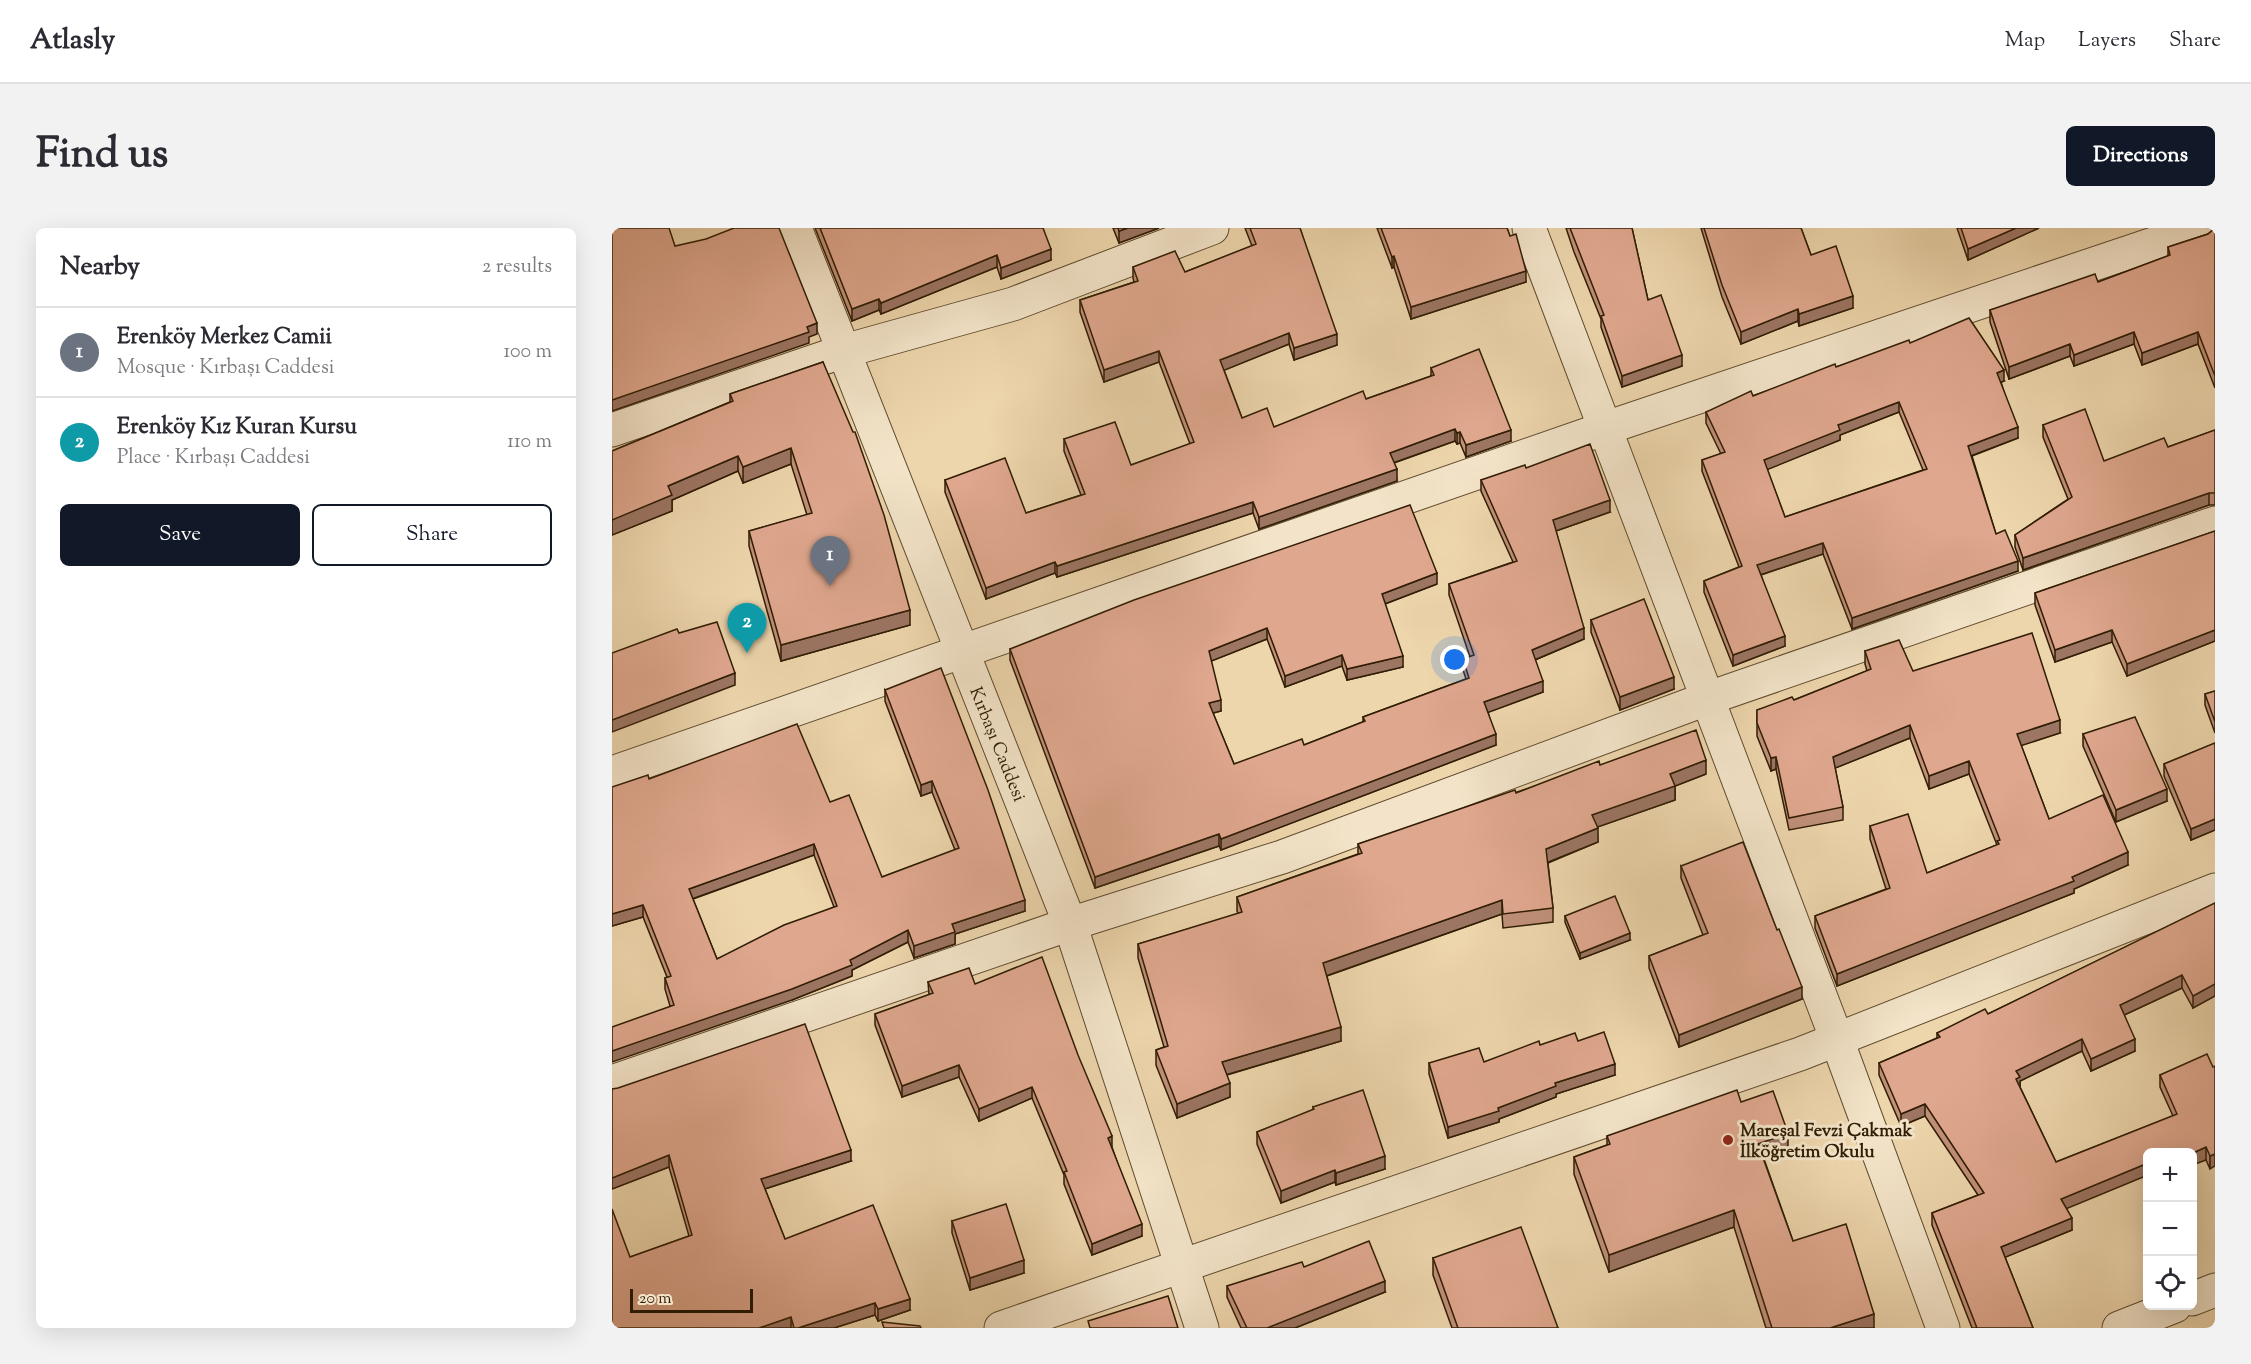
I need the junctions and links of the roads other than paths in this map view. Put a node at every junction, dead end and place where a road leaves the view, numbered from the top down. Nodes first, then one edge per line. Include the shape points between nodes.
1 (795, 228) edge
2 (1212, 228) edge
3 (1529, 228) edge
4 (2201, 228) edge
5 (844, 351) junction
6 (1603, 429) junction
7 (612, 430) edge
8 (2215, 523) edge
9 (962, 651) junction
10 (1706, 699) junction
11 (612, 773) edge
12 (2215, 890) edge
13 (1070, 924) junction
14 (1837, 1040) junction
15 (612, 1082) edge
16 (1184, 1266) junction
17 (2215, 1290) edge
18 (2197, 1297) edge
19 (2163, 1310) edge
20 (1001, 1328) edge
21 (1202, 1328) edge
22 (1943, 1328) edge
23 (2119, 1328) edge

1 - 5 street, Kırbaşı Caddesi
2 - 5 street via 1013,304
3 - 6 street
4 - 6 street
5 - 7 street
5 - 9 street, Kırbaşı Caddesi
6 - 9 street
6 - 10 street
8 - 10 street
9 - 11 street
9 - 13 street, Kırbaşı Caddesi
10 - 13 street via 1282,857
10 - 14 street
12 - 14 street
13 - 15 street
13 - 16 street, Kırbaşı Caddesi
14 - 16 street
14 - 22 street
16 - 20 street
16 - 21 street, Kırbaşı Caddesi
17 - 18 street
19 - 23 street

